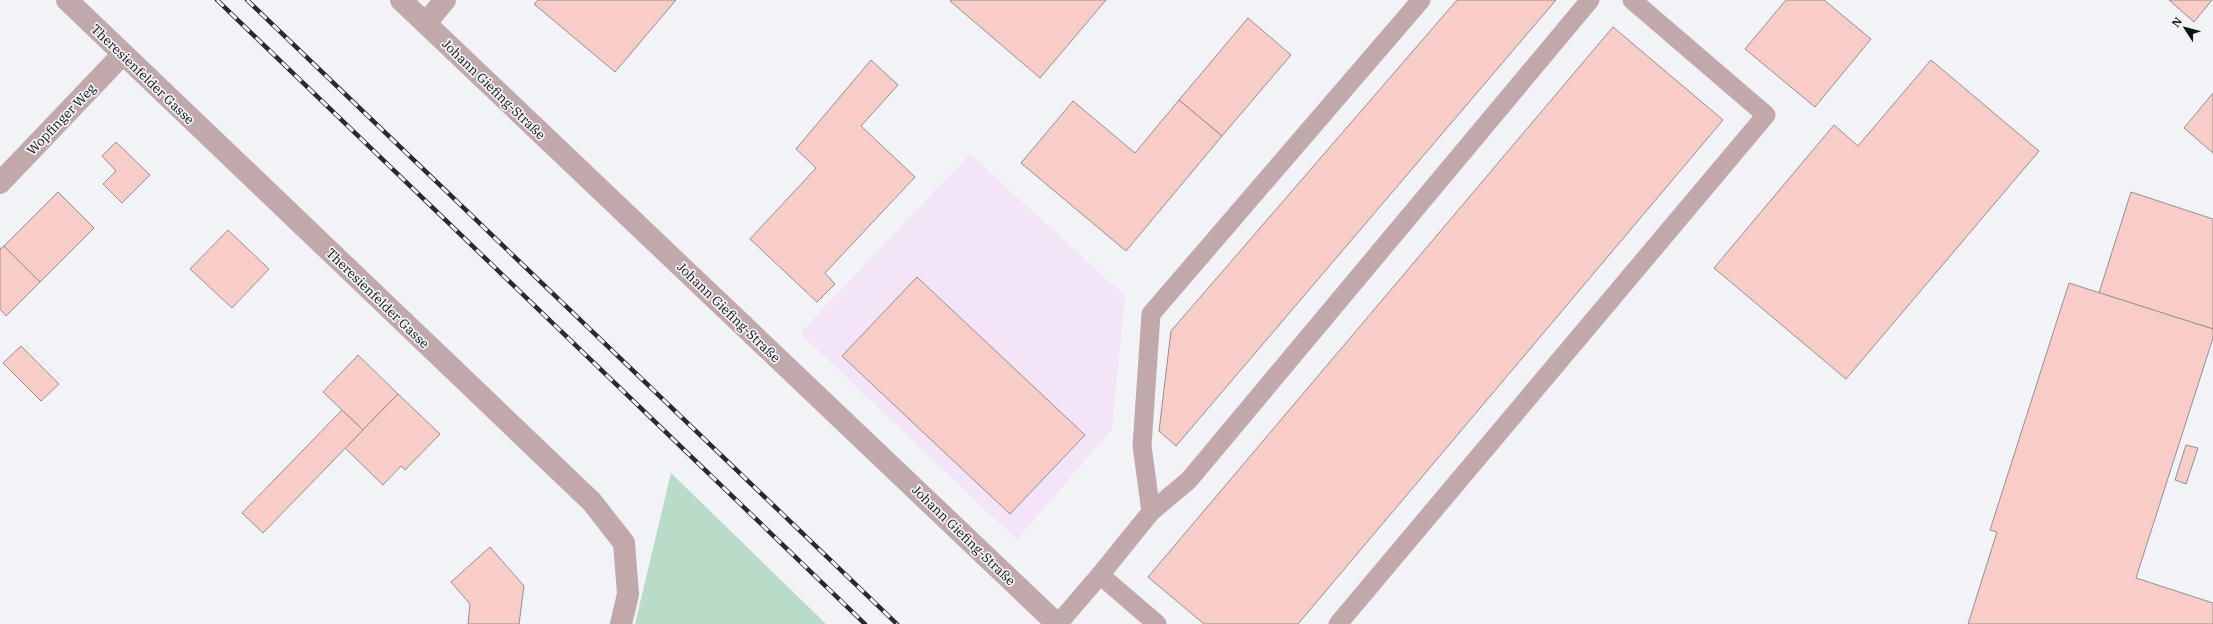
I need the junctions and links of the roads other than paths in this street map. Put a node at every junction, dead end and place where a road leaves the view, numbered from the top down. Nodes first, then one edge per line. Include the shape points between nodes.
1 (67, 0) edge
2 (401, 0) edge
3 (445, 0) edge
4 (1421, 0) edge
5 (1590, 0) edge
6 (1632, 0) edge
7 (426, 23) junction
8 (122, 55) junction
9 (0, 183) edge
10 (1151, 512) junction
11 (1100, 575) junction
12 (621, 624) edge
13 (1057, 624) edge
14 (1157, 624) edge
15 (1338, 624) edge

1 - 8 street, Theresienfelder Gasse
2 - 7 street, Johann Giefing-Straße
3 - 7 street
4 - 10 lane via 1151,314 1142,446
5 - 10 lane via 1189,480
6 - 15 lane via 1766,116
7 - 13 street, Johann Giefing-Straße
8 - 9 street, Wopfinger Weg
8 - 12 street, Theresienfelder Gasse via 592,502 624,543 628,594
10 - 11 lane
11 - 13 lane
11 - 14 lane

